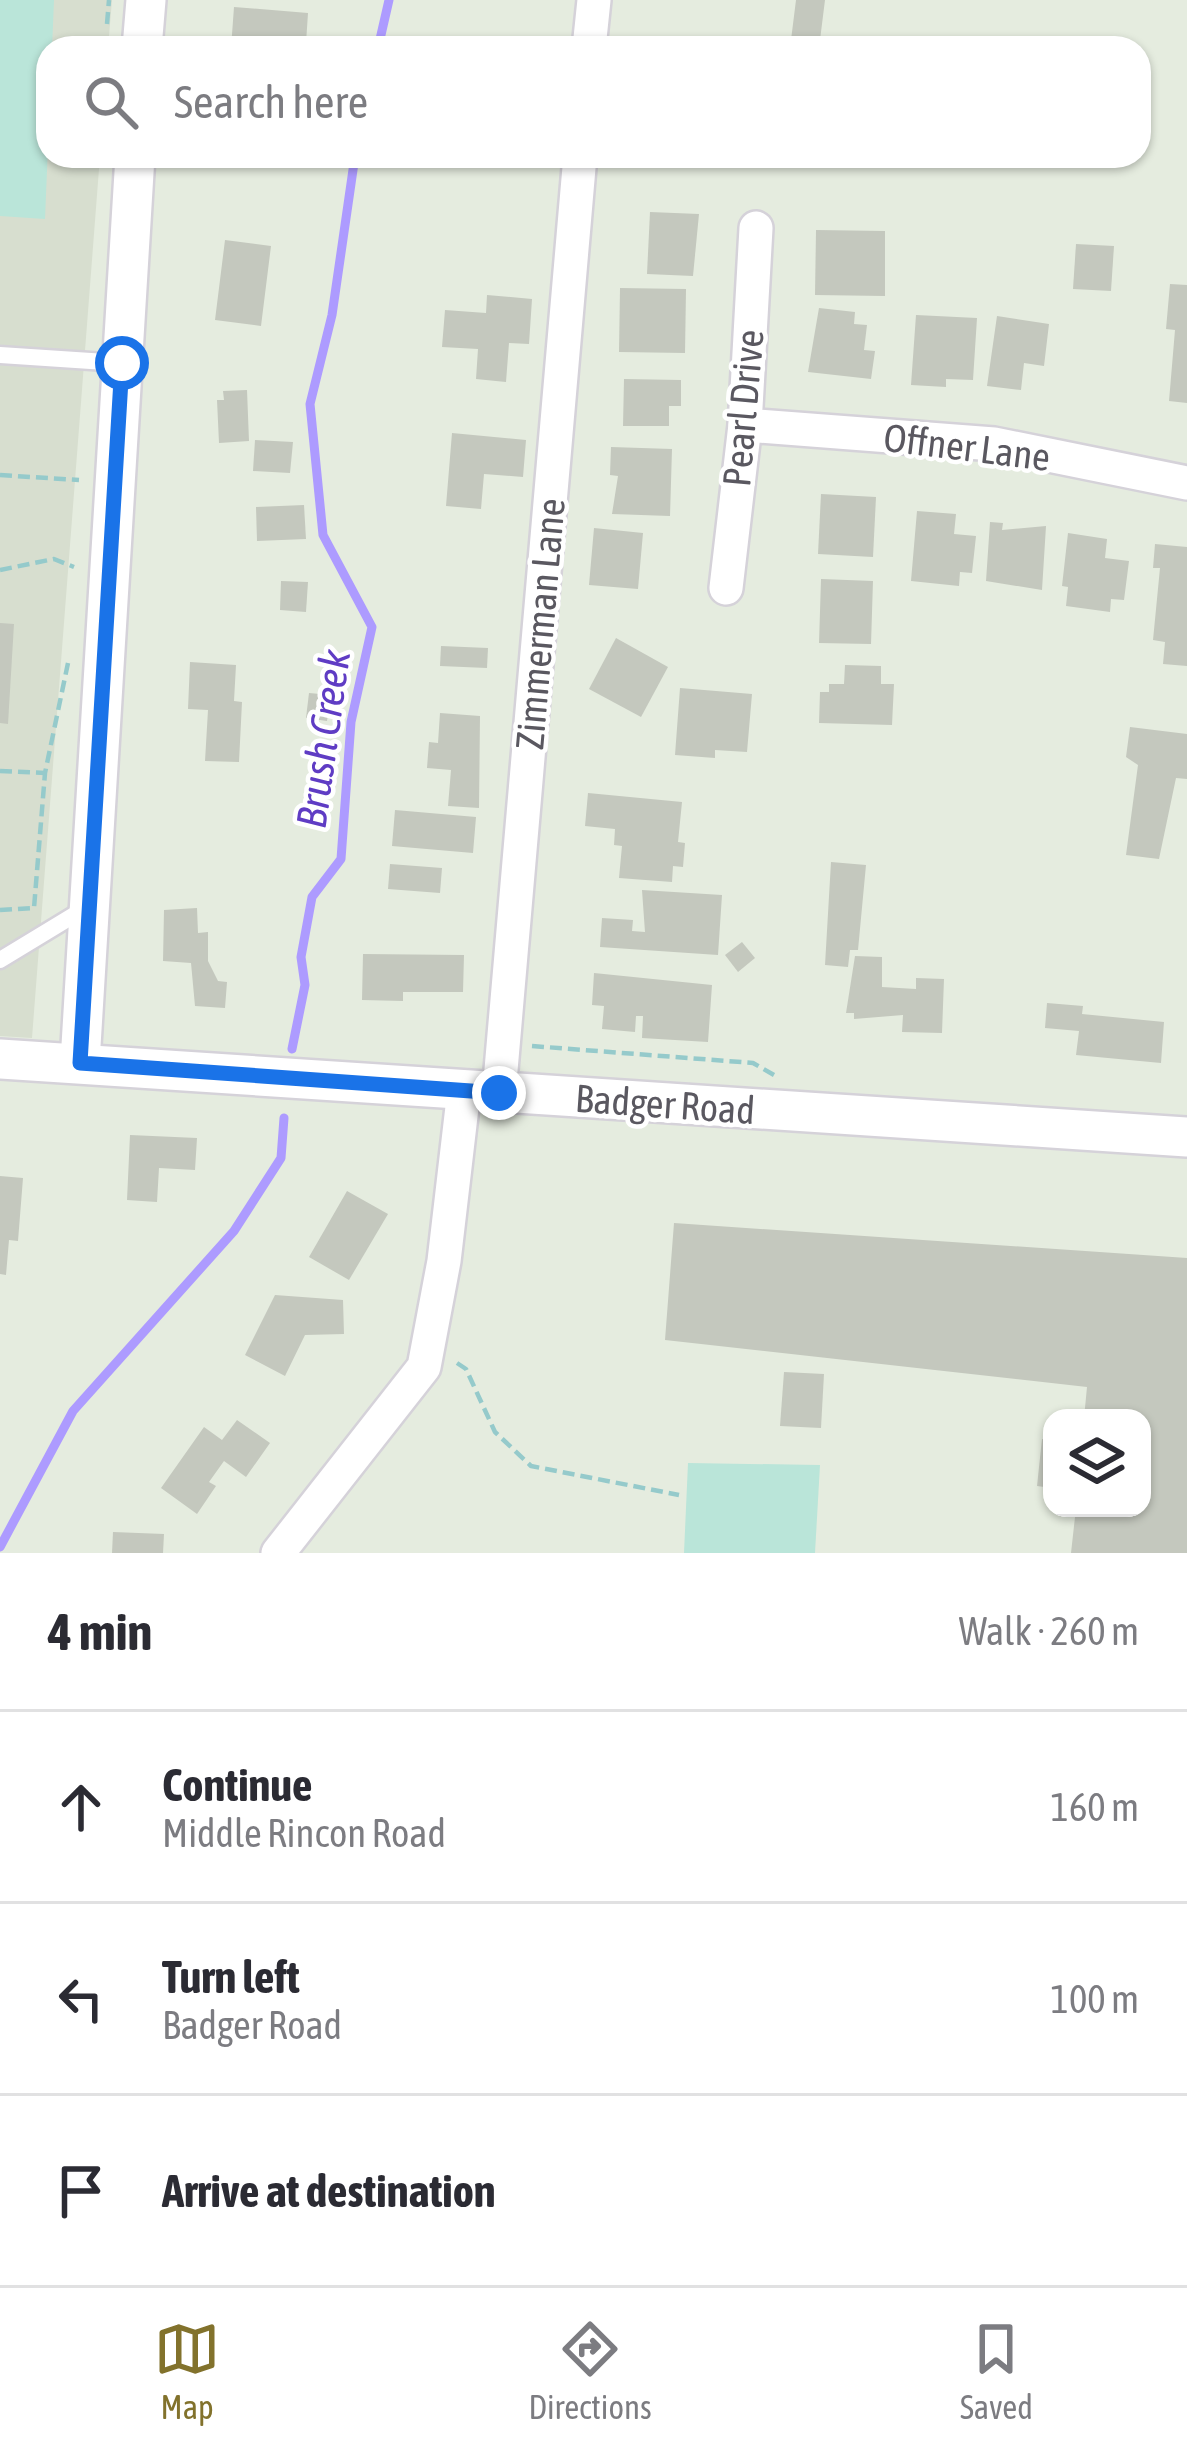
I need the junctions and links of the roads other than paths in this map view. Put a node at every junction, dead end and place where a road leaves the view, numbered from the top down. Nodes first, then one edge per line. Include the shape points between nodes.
1 (146, 0) edge
2 (594, 0) edge
3 (143, 36) edge
4 (591, 36) edge
5 (134, 168) edge
6 (579, 168) edge
7 (756, 228) dead end
8 (0, 355) edge
9 (122, 363) junction
10 (745, 425) junction
11 (1187, 483) edge
12 (726, 588) dead end
13 (90, 905) junction
14 (0, 959) edge
15 (0, 1059) edge
16 (80, 1063) junction
17 (481, 1091) junction
18 (1187, 1137) edge
19 (278, 1553) edge

1 - 3 street
2 - 4 street
5 - 9 street
6 - 17 street, Zimmerman Lane
7 - 10 street, Pearl Drive
8 - 9 lane
9 - 13 street
10 - 11 street, Offner Lane via 994,444
10 - 12 street, Pearl Drive
13 - 14 lane
13 - 16 street
15 - 16 street, Badger Road
16 - 17 street, Badger Road
17 - 18 street, Badger Road
17 - 19 street, Zimmerman Lane via 424,1367

